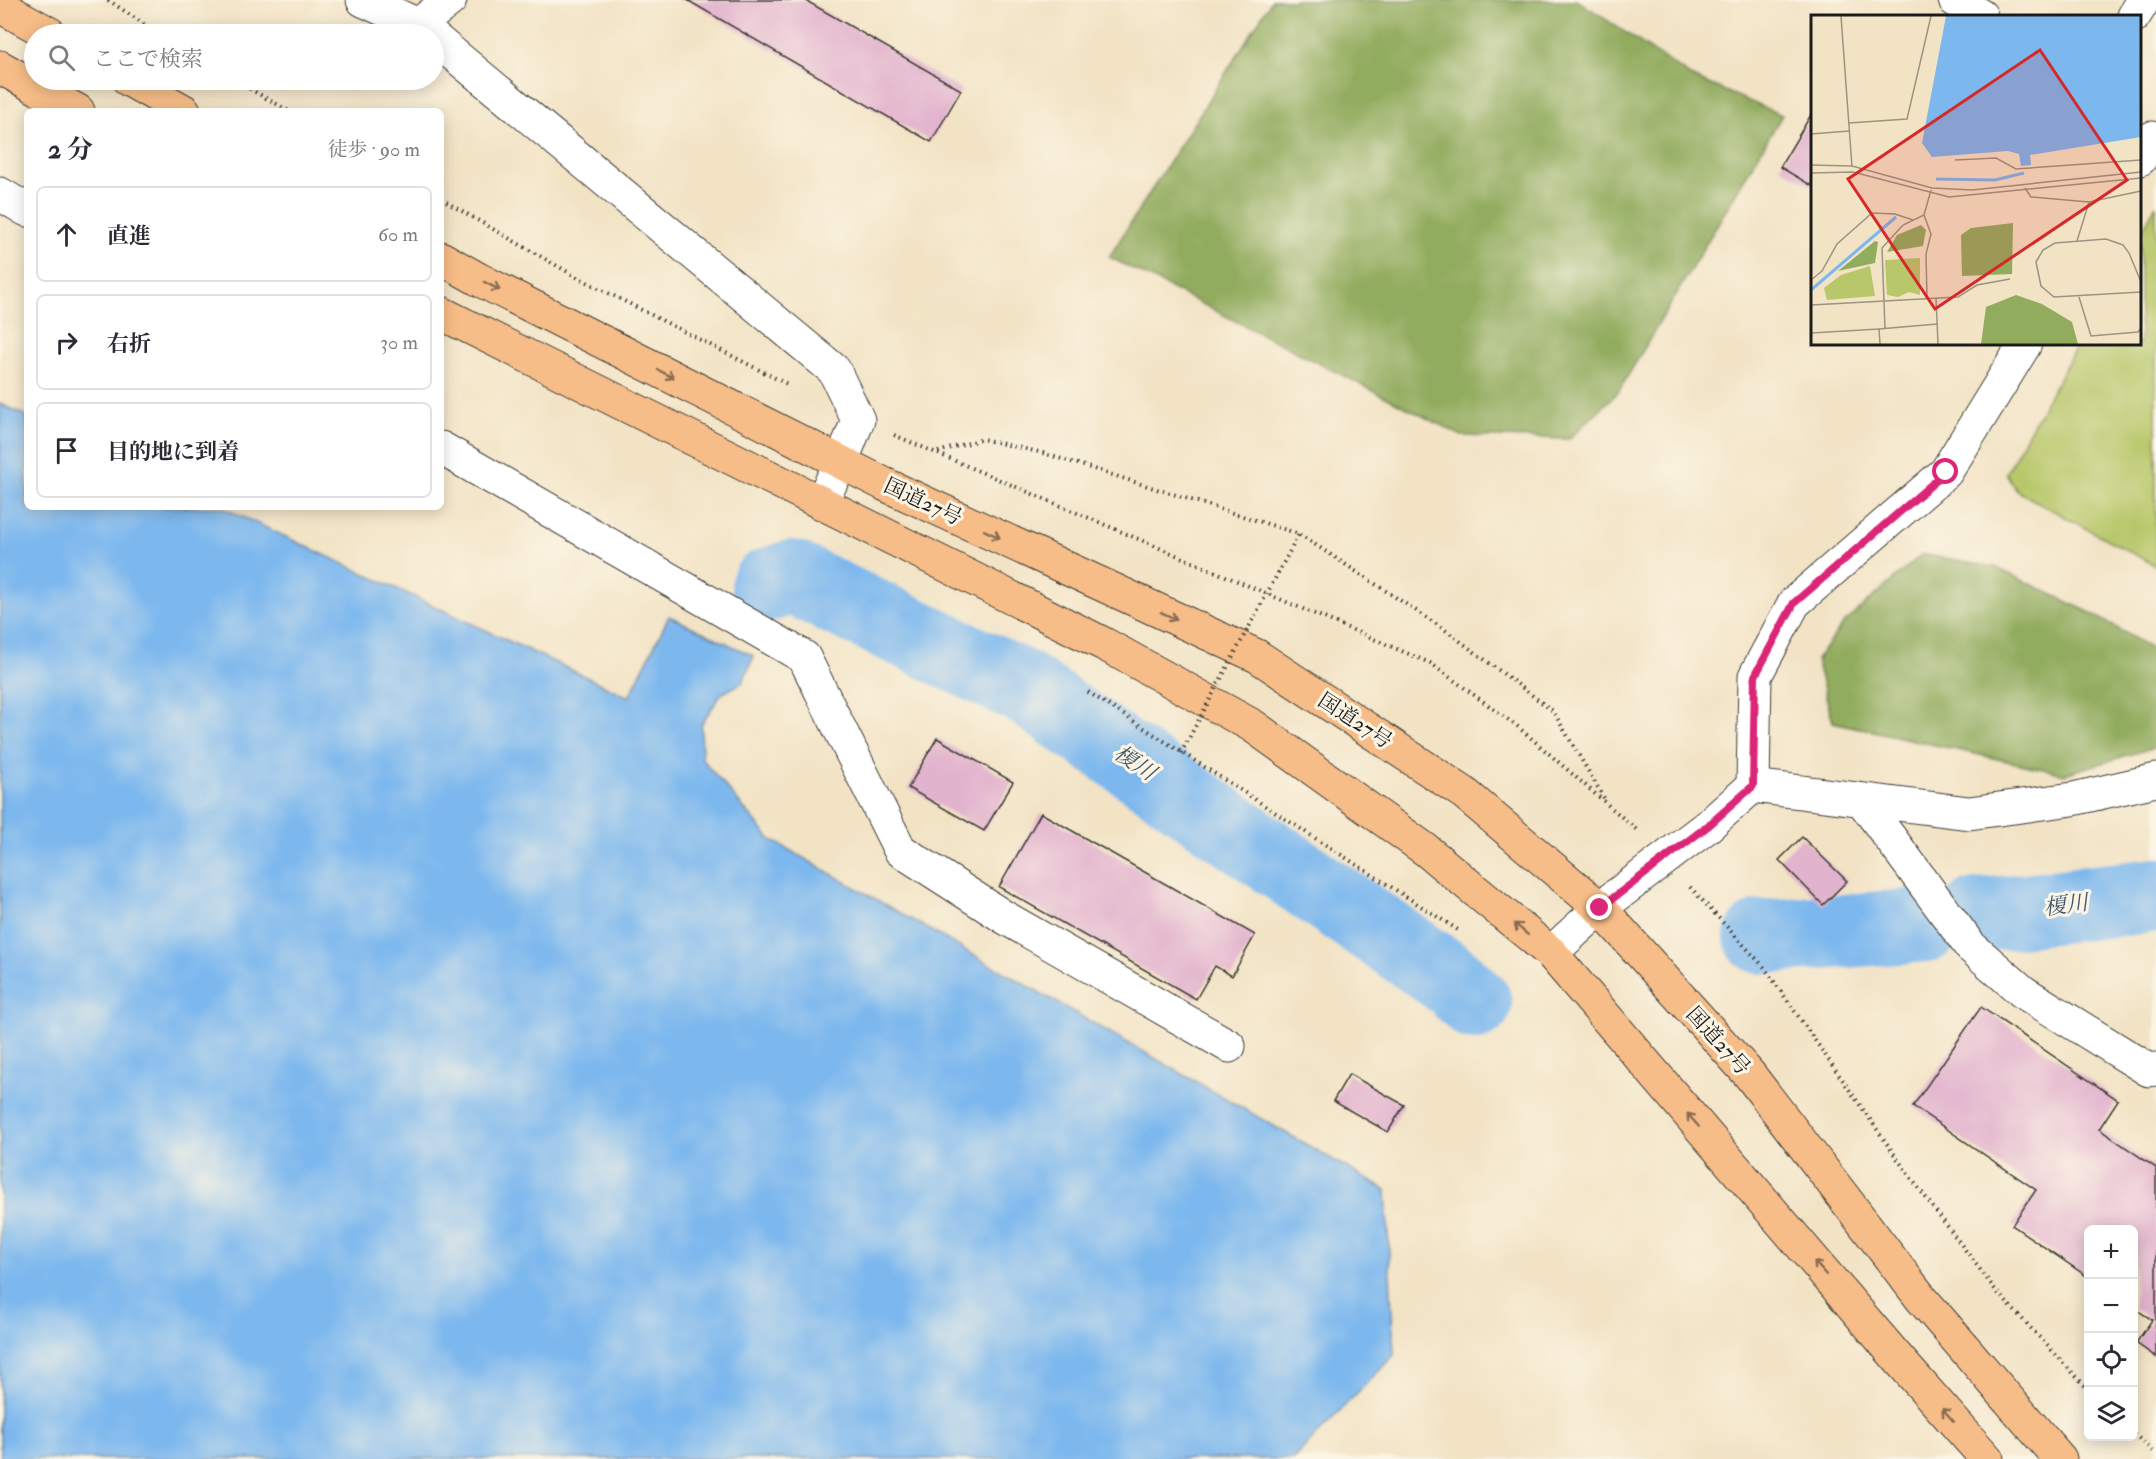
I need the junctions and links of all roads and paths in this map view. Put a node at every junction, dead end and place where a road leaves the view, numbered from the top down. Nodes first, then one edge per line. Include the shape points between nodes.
1 (108, 0) edge
2 (363, 0) edge
3 (450, 0) edge
4 (1955, 0) edge
5 (2144, 0) edge
6 (0, 6) edge
7 (1980, 15) edge
8 (2135, 15) edge
9 (32, 24) edge
10 (144, 24) edge
11 (411, 24) edge
12 (433, 24) edge
13 (444, 46) edge
14 (0, 67) edge
15 (24, 81) edge
16 (41, 90) edge
17 (147, 90) edge
18 (252, 90) edge
19 (73, 108) edge
20 (179, 108) edge
21 (284, 108) edge
22 (0, 194) edge
23 (444, 201) edge
24 (24, 208) edge
25 (444, 260) edge
26 (444, 314) edge
27 (2024, 345) edge
28 (795, 388) dead end
29 (444, 450) edge
30 (937, 453) dead end
31 (841, 463) junction
32 (821, 502) junction
33 (1299, 534) junction
34 (1088, 692) dead end
35 (1181, 753) junction
36 (2156, 780) edge
37 (1753, 786) junction
38 (1862, 800) junction
39 (1605, 801) dead end
40 (1600, 908) junction
41 (1458, 930) dead end
42 (1551, 953) junction
43 (1229, 1046) dead end
44 (2156, 1069) edge
45 (2138, 1438) edge
46 (2156, 1454) edge
47 (1987, 1459) edge
48 (2060, 1459) edge

1 - 10 path
2 - 11 street
3 - 12 street
4 - 7 street
5 - 8 street
6 - 9 highway
13 - 31 street via 834,370 858,420
14 - 15 highway
16 - 19 highway
17 - 20 highway
18 - 21 path
22 - 24 street
23 - 28 path via 573,274
25 -> 31 highway, 国道27号
26 - 32 highway
27 - 37 street via 1946,472 1794,603 1755,676
29 - 43 street via 804,657 900,850 1004,917
30 - 33 path via 982,439 1043,453
31 - 32 street
31 -> 40 highway, 国道27号 via 1257,656 1464,793
42 -> 32 highway via 1426,849 1253,726 1104,644
33 - 35 path, bridge
33 - 39 path via 1444,629 1553,711
34 - 35 path
35 - 41 path
36 - 38 street via 2073,799 1969,813
37 - 38 street
37 - 40 street via 1709,825
38 - 44 street via 1970,946 2023,992 2149,1070
40 - 42 street
40 - 48 highway, 国道27号 via 1749,1074 1921,1298
47 -> 42 highway
45 - 46 path

